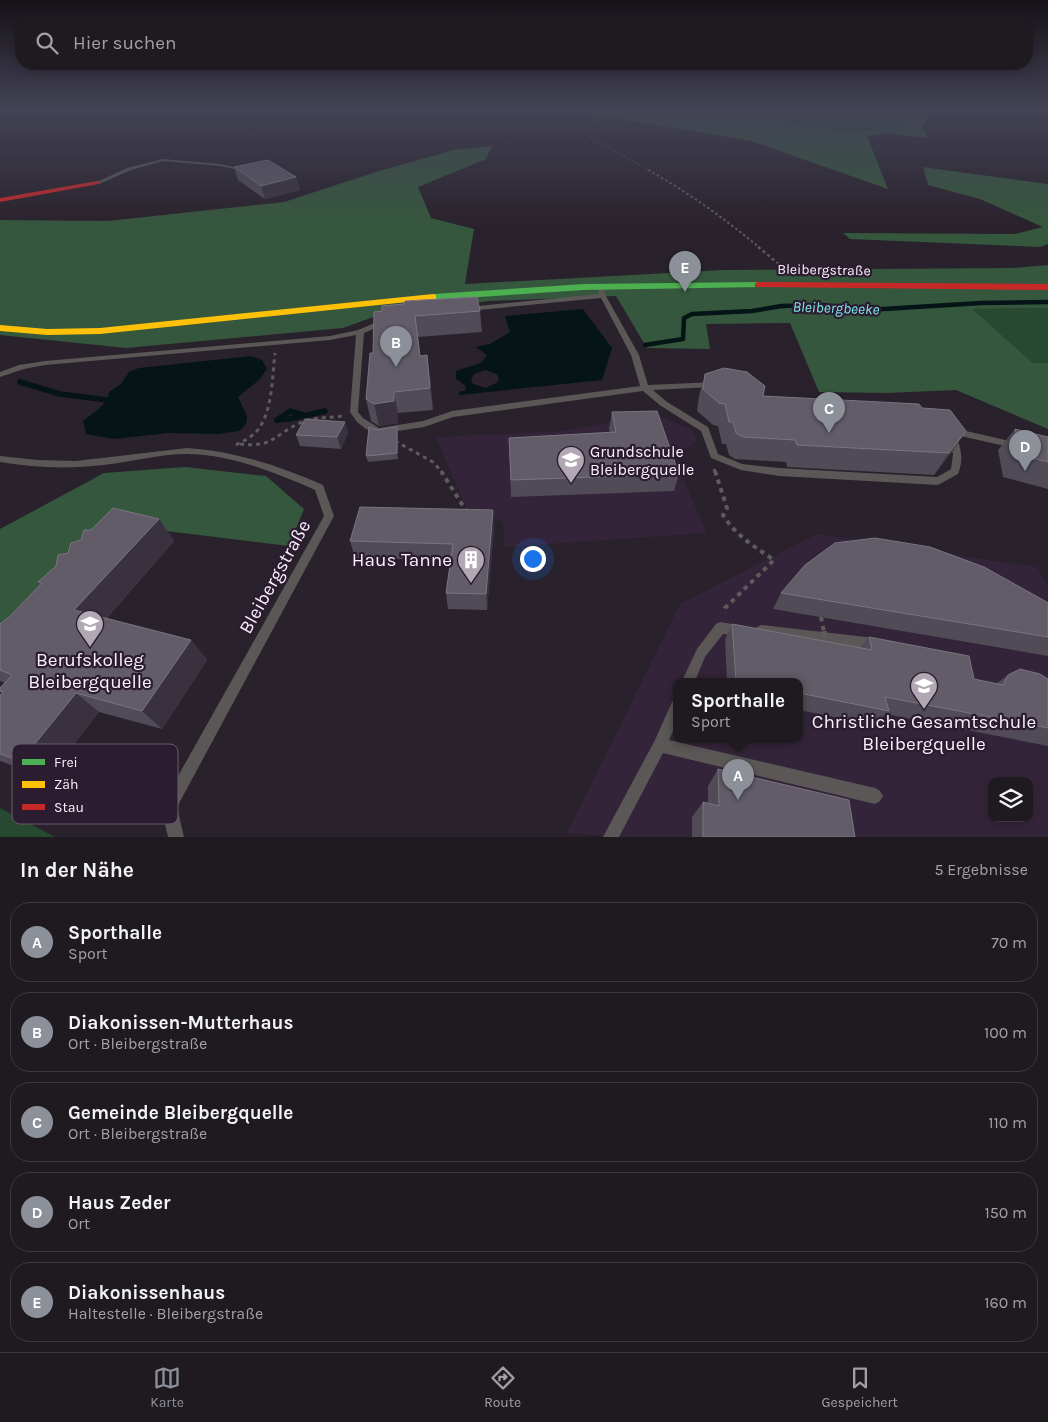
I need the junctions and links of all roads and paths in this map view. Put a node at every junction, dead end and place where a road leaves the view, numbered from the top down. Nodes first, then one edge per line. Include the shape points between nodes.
1 (611, 149) edge
2 (252, 175) edge
3 (98, 182) joint
4 (0, 200) edge
5 (791, 274) dead end
6 (1048, 287) edge
7 (602, 291) junction
8 (456, 311) edge
9 (390, 320) edge
10 (0, 328) edge
11 (360, 332) junction
12 (276, 343) junction
13 (0, 375) edge
14 (723, 385) edge
15 (645, 388) junction
16 (360, 420) junction
17 (378, 431) junction
18 (239, 444) junction
19 (1022, 447) edge
20 (218, 455) junction
21 (0, 459) edge
22 (714, 469) dead end
23 (471, 519) edge
24 (821, 617) dead end
25 (720, 628) junction
26 (888, 646) edge
27 (827, 651) edge
28 (689, 678) edge
29 (673, 717) edge
30 (660, 745) junction
31 (178, 790) edge
32 (875, 796) dead end
33 (173, 824) edge
34 (176, 837) edge
35 (611, 837) edge

1 - 5 path via 678,186 726,219
2 - 3 lane via 232,166 163,160
3 - 4 street
6 - 7 street, Bleibergstraße via 716,285
7 - 8 lane, Bleibergstraße
7 - 10 street, Bleibergstraße via 425,296 100,331 47,332
7 - 15 lane via 635,355
9 - 11 lane
11 - 12 lane
11 - 16 lane via 354,412
12 - 13 lane via 46,363
12 - 18 path via 262,423
14 - 15 lane
15 - 17 lane via 452,414 424,424
15 - 19 lane via 705,429 714,456 740,467 938,480 955,471 958,454 947,429
16 - 17 lane
16 - 18 path via 342,416 318,418 301,422 265,444
17 - 23 path via 433,462
18 - 20 path
20 - 21 lane, Bleibergstraße via 188,451 77,464
20 - 31 lane, Bleibergstraße via 287,473 319,488 328,516
22 - 25 path via 726,501 727,508 722,515 727,524 774,560 725,608
24 - 27 path, bridge
25 - 26 lane
25 - 28 lane via 701,653
29 - 30 lane
30 - 32 lane
30 - 35 lane
33 - 34 lane, Bleibergstraße

